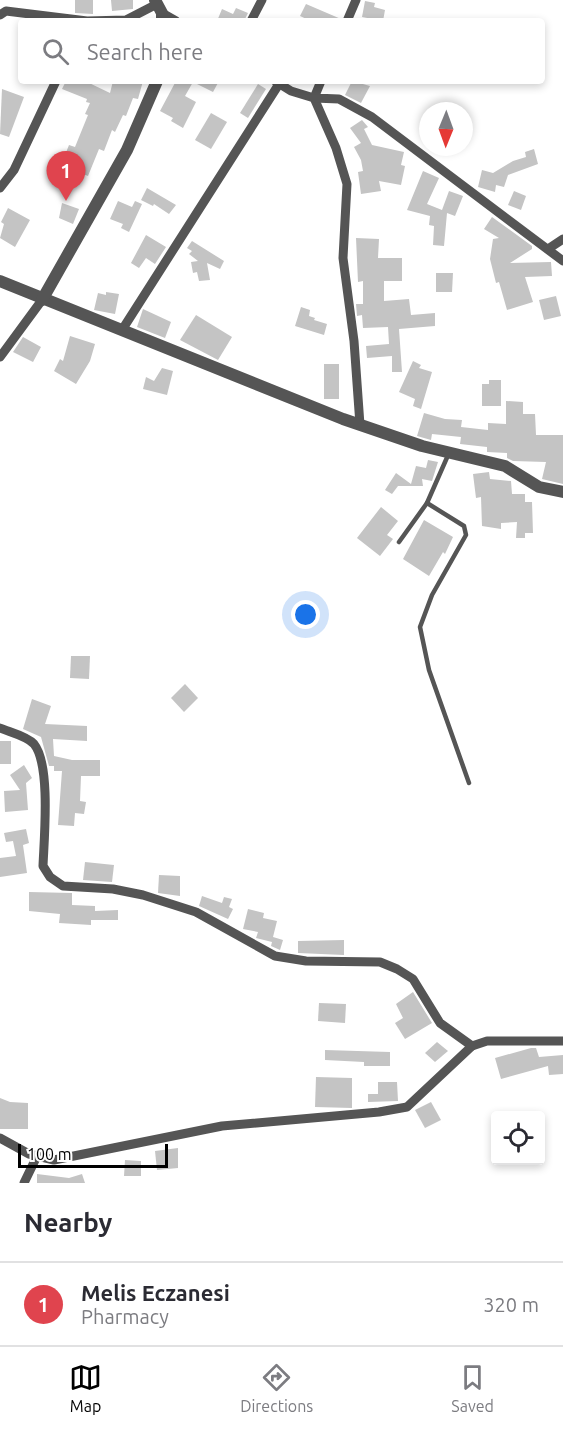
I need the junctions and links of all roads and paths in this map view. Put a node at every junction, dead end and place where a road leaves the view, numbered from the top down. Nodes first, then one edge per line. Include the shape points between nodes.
1 (262, 0) edge
2 (356, 0) edge
3 (159, 9) edge
4 (0, 15) edge
5 (63, 18) edge
6 (132, 18) edge
7 (172, 18) edge
8 (253, 18) edge
9 (348, 18) edge
10 (55, 84) edge
11 (156, 84) edge
12 (276, 84) edge
13 (280, 84) edge
14 (320, 84) edge
15 (314, 98) junction
16 (0, 188) edge
17 (563, 239) edge
18 (548, 249) junction
19 (563, 261) edge
20 (0, 281) edge
21 (42, 300) junction
22 (122, 330) junction
23 (0, 357) edge
24 (360, 425) junction
25 (449, 453) junction
26 (563, 492) edge
27 (428, 503) junction
28 (399, 542) dead end
29 (0, 728) edge
30 (469, 783) dead end
31 (563, 1041) edge
32 (472, 1047) junction
33 (0, 1138) edge
34 (37, 1156) junction
35 (24, 1183) edge

1 - 8 street
2 - 9 street
3 - 6 street
3 - 7 street
4 - 5 street via 6,11
10 - 16 street via 14,170
11 - 21 street via 128,150
12 - 22 street
13 - 15 street
14 - 15 street
15 - 18 street via 339,99 372,117
15 - 24 street via 348,184 343,258
17 - 18 street
18 - 19 street
20 - 21 street
21 - 22 street
21 - 23 street
22 - 24 street
24 - 25 street
25 - 26 street via 505,466 539,487
25 - 27 lane
27 - 28 lane
27 - 30 lane via 464,526 466,535 432,595 420,627 429,670
29 - 32 street via 28,740 37,752 45,778 43,866 63,886 113,889 170,903 196,912 275,956 306,961 380,962 413,980 440,1023
31 - 32 street via 487,1041
32 - 34 street via 407,1107 222,1126 78,1157 54,1160
33 - 34 street
34 - 35 street

